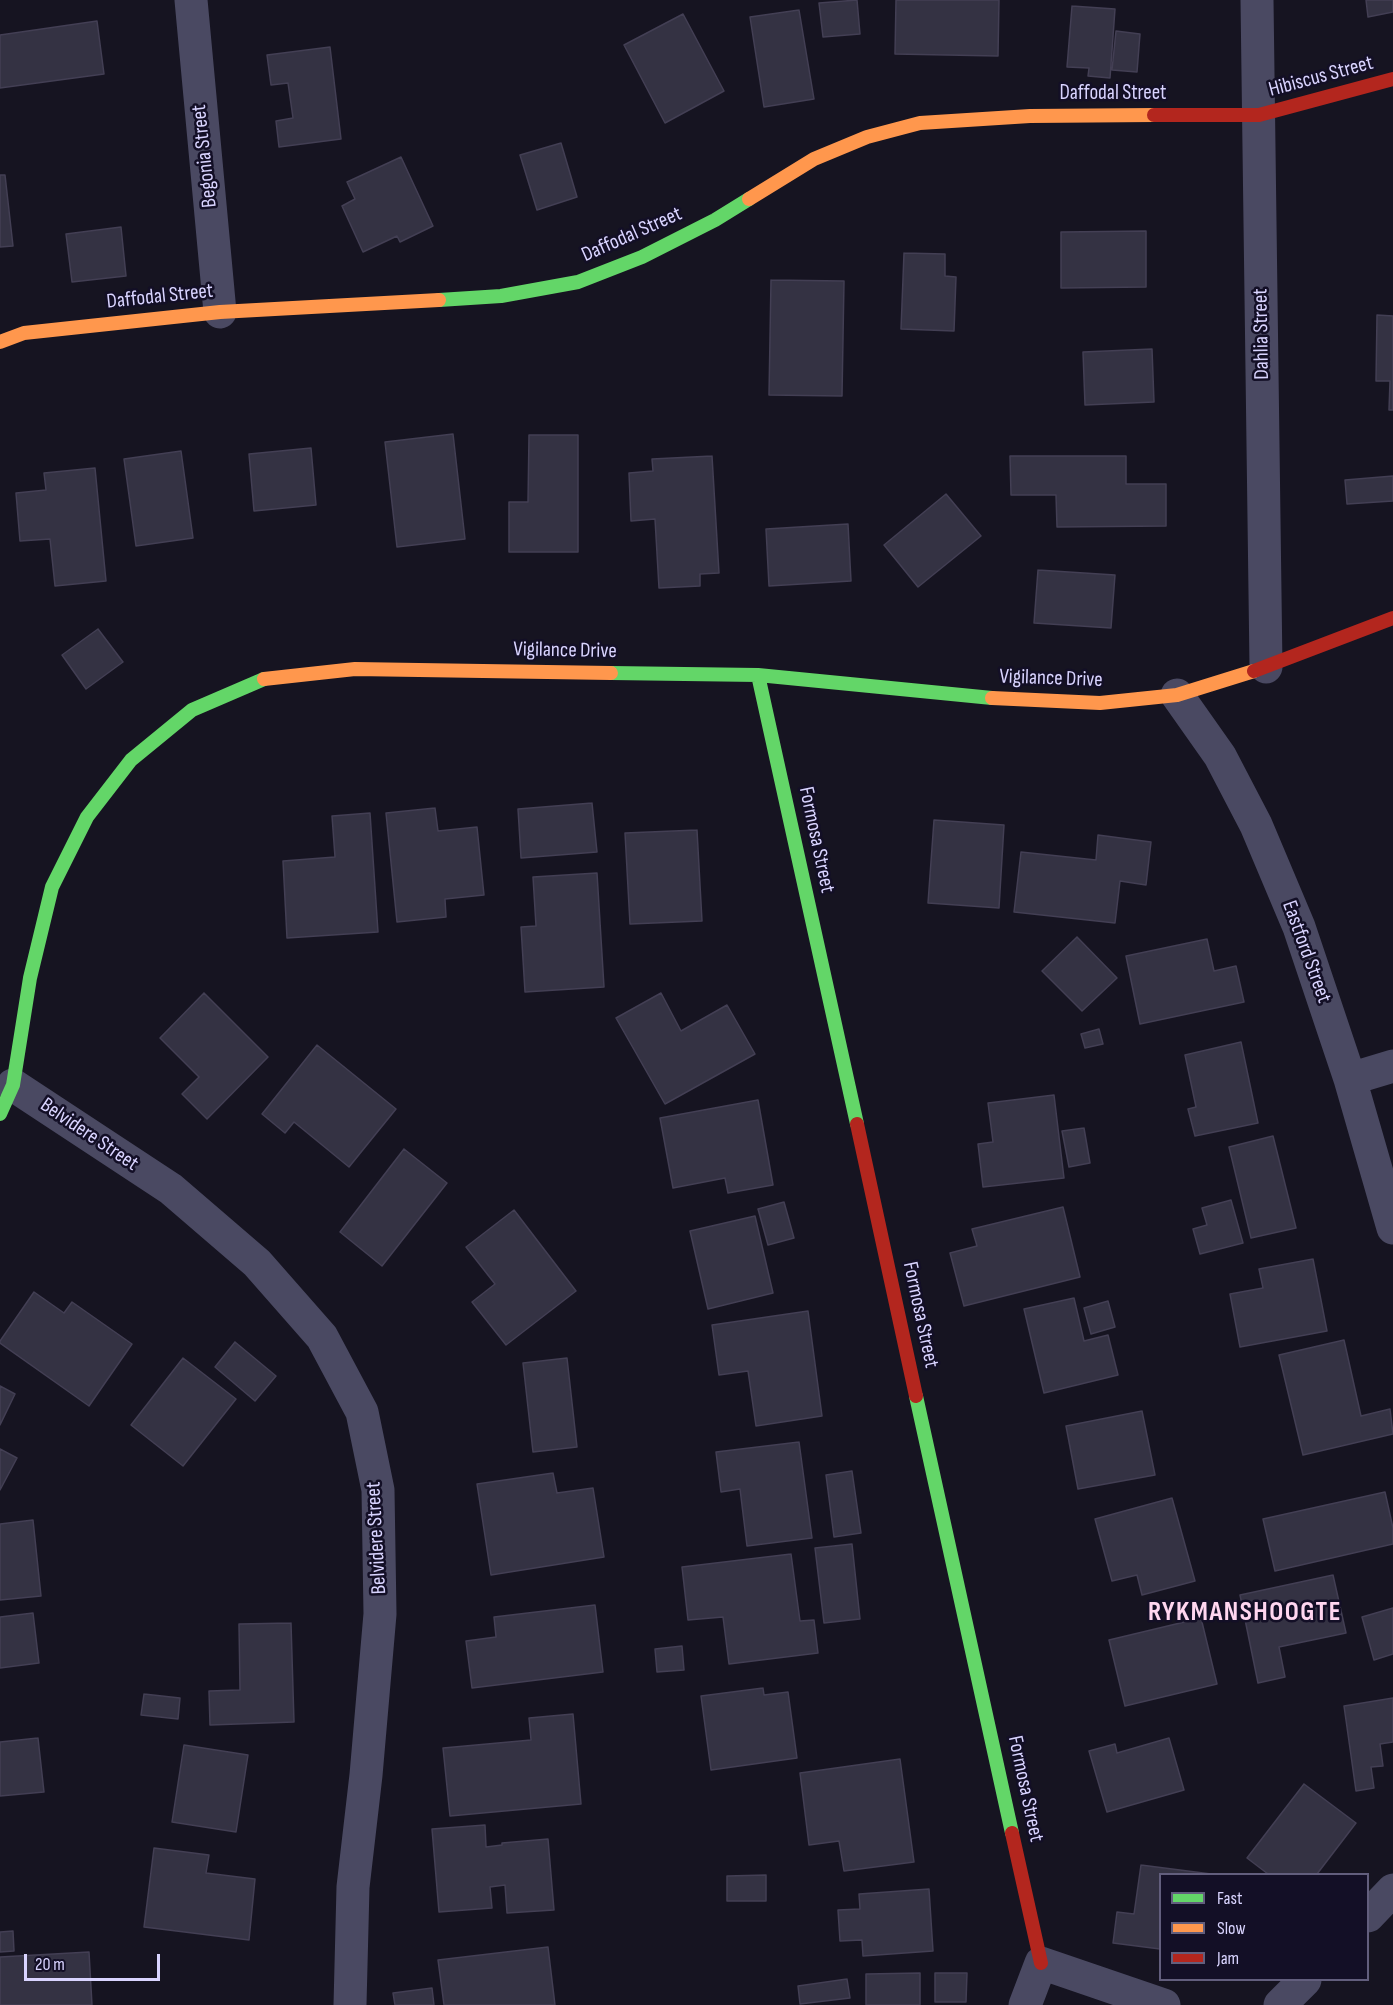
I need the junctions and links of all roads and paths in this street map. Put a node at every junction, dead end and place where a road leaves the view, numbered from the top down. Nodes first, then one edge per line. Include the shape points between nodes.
1 (191, 0) edge
2 (1257, 0) edge
3 (1393, 79) edge
4 (1259, 115) junction
5 (220, 312) junction
6 (0, 342) edge
7 (1393, 618) edge
8 (1266, 667) junction
9 (758, 675) junction
10 (1177, 695) junction
11 (1393, 1066) edge
12 (1350, 1079) junction
13 (7, 1100) edge
14 (1393, 1228) edge
15 (1393, 1890) edge
16 (1369, 1915) edge
17 (1041, 1963) junction
18 (1304, 1981) edge
19 (350, 2005) edge
20 (1025, 2005) edge
21 (1164, 2005) edge
22 (1280, 2005) edge

1 - 5 street, Begonia Street
2 - 4 street, Dahlia Street
3 - 4 street, Hibiscus Street
4 - 5 street, Daffodal Street via 1030,116 920,123 867,137 814,159 716,220 642,257 578,282 501,296
4 - 8 street, Dahlia Street
5 - 6 street, Daffodal Street via 24,333
7 - 8 street, Vigilance Drive
8 - 10 street, Vigilance Drive
9 - 10 street, Vigilance Drive via 989,698 1100,703
9 - 13 street, Vigilance Drive via 355,669 267,678 192,711 131,760 87,817 52,887
9 - 17 street, Formosa Street
10 - 12 street, Eastford Street via 1220,756 1256,825 1299,927
11 - 12 street
12 - 14 street, Eastford Street
13 - 19 street, Belvidere Street via 171,1189 257,1263 322,1337 362,1412 378,1490 381,1614 353,1887
15 - 16 street
17 - 20 street
17 - 21 street
18 - 22 street

